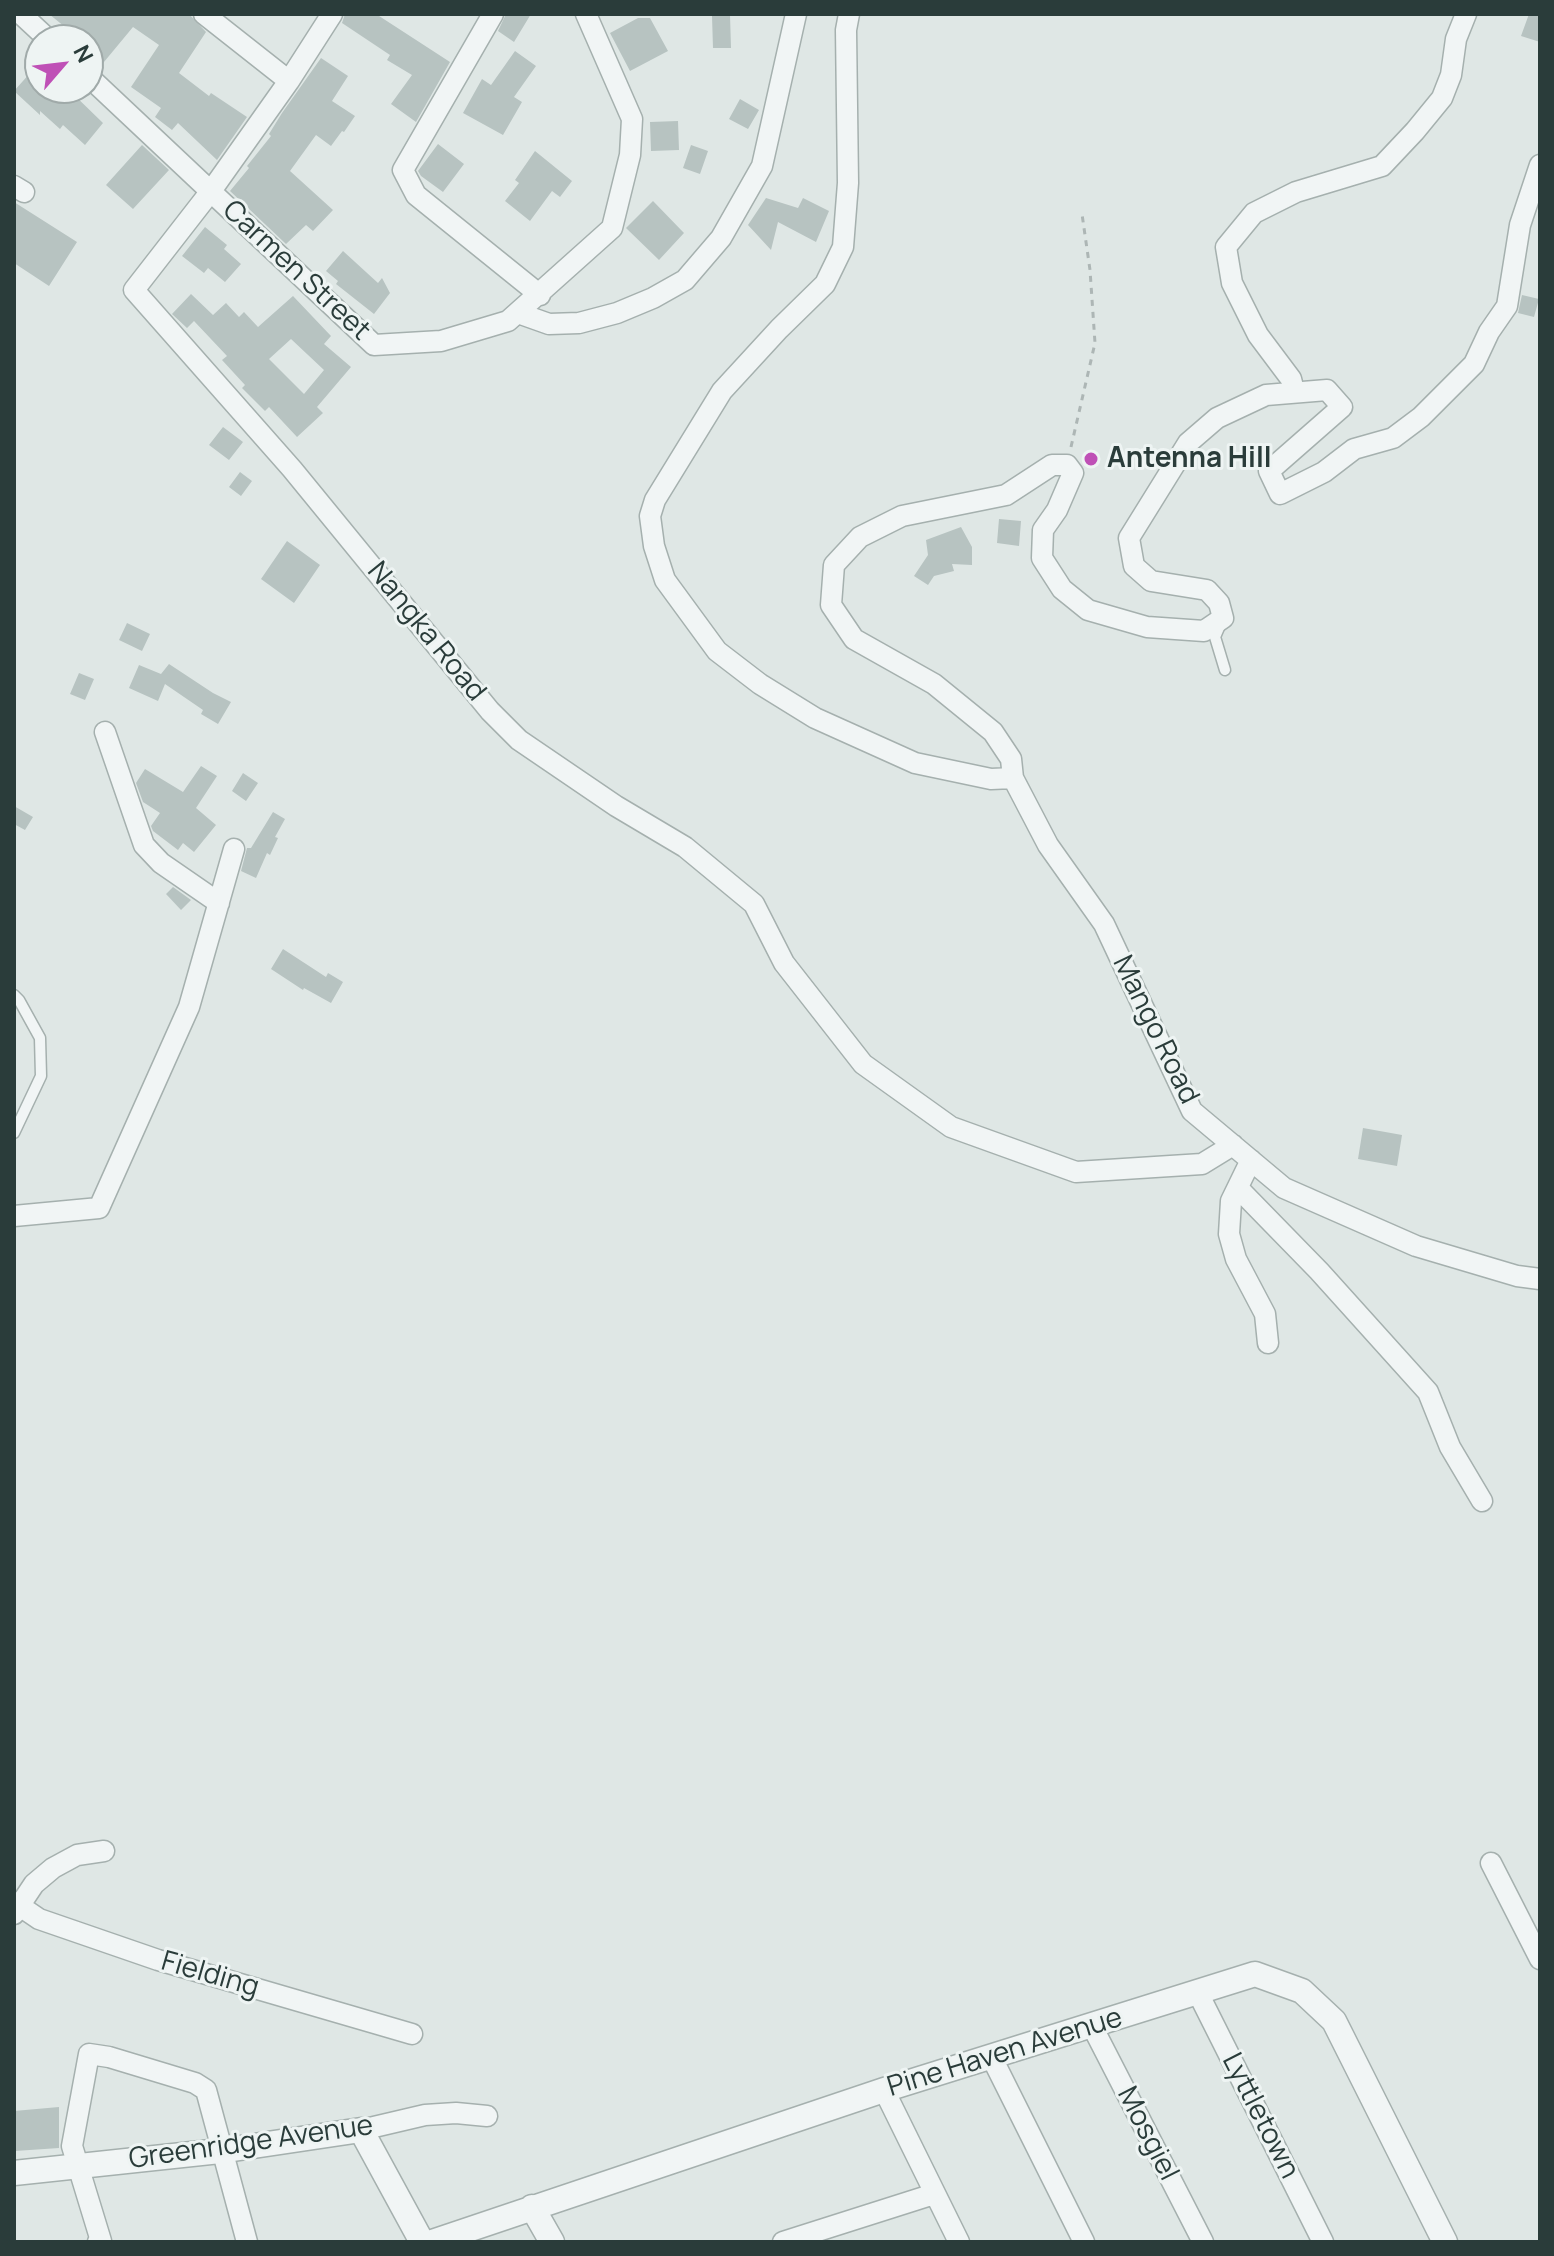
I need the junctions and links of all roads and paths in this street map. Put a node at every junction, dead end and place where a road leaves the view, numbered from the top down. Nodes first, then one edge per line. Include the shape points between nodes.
1 (204, 14) edge
2 (332, 14) edge
3 (493, 14) edge
4 (586, 14) edge
5 (796, 14) edge
6 (849, 14) edge
7 (1466, 14) edge
8 (289, 81) junction
9 (104, 91) edge
10 (1540, 165) edge
11 (211, 191) junction
12 (1082, 214) dead end
13 (540, 295) junction
14 (518, 313) junction
15 (1294, 391) junction
16 (1067, 465) junction
17 (1223, 618) junction
18 (1225, 670) dead end
19 (105, 732) dead end
20 (1013, 778) junction
21 (234, 849) dead end
22 (219, 903) junction
23 (14, 995) edge
24 (14, 1133) edge
25 (1233, 1145) junction
26 (1251, 1160) junction
27 (1238, 1188) junction
28 (14, 1216) edge
29 (1540, 1279) edge
30 (1268, 1343) dead end
31 (1482, 1501) dead end
32 (104, 1851) dead end
33 (1491, 1863) dead end
34 (16, 1908) edge
35 (1540, 1959) edge
36 (1197, 1991) junction
37 (1092, 2026) junction
38 (412, 2034) dead end
39 (992, 2058) junction
40 (884, 2090) junction
41 (487, 2116) dead end
42 (361, 2130) junction
43 (220, 2151) junction
44 (78, 2167) junction
45 (14, 2173) edge
46 (934, 2194) junction
47 (532, 2207) junction
48 (98, 2242) edge
49 (247, 2242) edge
50 (422, 2242) edge
51 (432, 2242) edge
52 (552, 2242) edge
53 (783, 2242) edge
54 (959, 2242) edge
55 (1084, 2242) edge
56 (1203, 2242) edge
57 (1323, 2242) edge
58 (1445, 2242) edge

1 - 8 street
2 - 8 street
3 - 13 street via 403,170 416,195
4 - 13 street, Carmen Street via 632,119 630,155 612,228
5 - 14 street via 762,166 721,238 685,280 617,313 579,323 549,324
6 - 20 street via 843,247 825,284 722,391 655,500 650,516 654,546 665,580 717,651 760,684 815,718 915,763 991,779
7 - 15 street via 1442,98 1382,166 1296,192 1254,213 1226,247 1232,283
8 - 11 street
9 - 11 street, Carmen Street
10 - 15 street via 1520,225 1507,306 1474,364 1421,417 1393,438 1354,449 1324,472 1280,494 1269,471 1342,407 1327,390
11 - 14 street, Carmen Street via 374,345 441,341 508,321
11 - 25 street, Nangka Road via 134,290 301,479 519,740 685,847 754,904 784,963 863,1064 951,1127 1076,1172 1202,1164
12 - 16 path via 1095,343
13 - 14 street, Carmen Street
15 - 17 street via 1266,395 1217,418 1188,443 1129,538 1134,566 1151,581 1207,590
16 - 17 street via 1073,473 1043,530 1042,558 1062,589 1088,610 1147,627 1204,631
16 - 20 street, Mango Road via 1052,465 1006,495 902,516 860,537 834,565 831,605 854,639 934,684 993,732 1011,759
17 - 18 lane via 1215,637
19 - 22 street via 144,845
20 - 25 street, Mango Road via 1048,845 1104,924 1192,1111
21 - 22 street
22 - 28 street via 189,1007 99,1208
23 - 24 lane via 40,1038 41,1076
25 - 26 street, Mango Road
26 - 27 street
26 - 29 street, Mango Road via 1284,1188 1416,1246
27 - 30 street via 1231,1201 1229,1234 1265,1314
27 - 31 street via 1428,1392 1450,1447
32 - 34 street via 77,1855 53,1868
33 - 35 street
34 - 38 street, Fielding via 158,1960
36 - 37 street, Pine Haven Avenue
36 - 57 street, Lyttletown
36 - 58 street, Pine Haven Avenue via 1255,1974 1302,1991 1334,2021
37 - 39 street, Pine Haven Avenue
37 - 56 street, Mosgiel
39 - 40 street, Pine Haven Avenue
39 - 55 street
40 - 46 street
40 - 47 street, Pine Haven Avenue
41 - 42 street, Greenridge Avenue via 425,2115
42 - 43 street, Greenridge Avenue
42 - 50 street
43 - 44 street, Greenridge Avenue
43 - 44 street via 206,2090 89,2054 72,2146
43 - 49 street
44 - 45 street, Greenridge Avenue
44 - 48 street
46 - 53 street
46 - 54 street
47 - 51 street, Pine Haven Avenue
47 - 52 street

